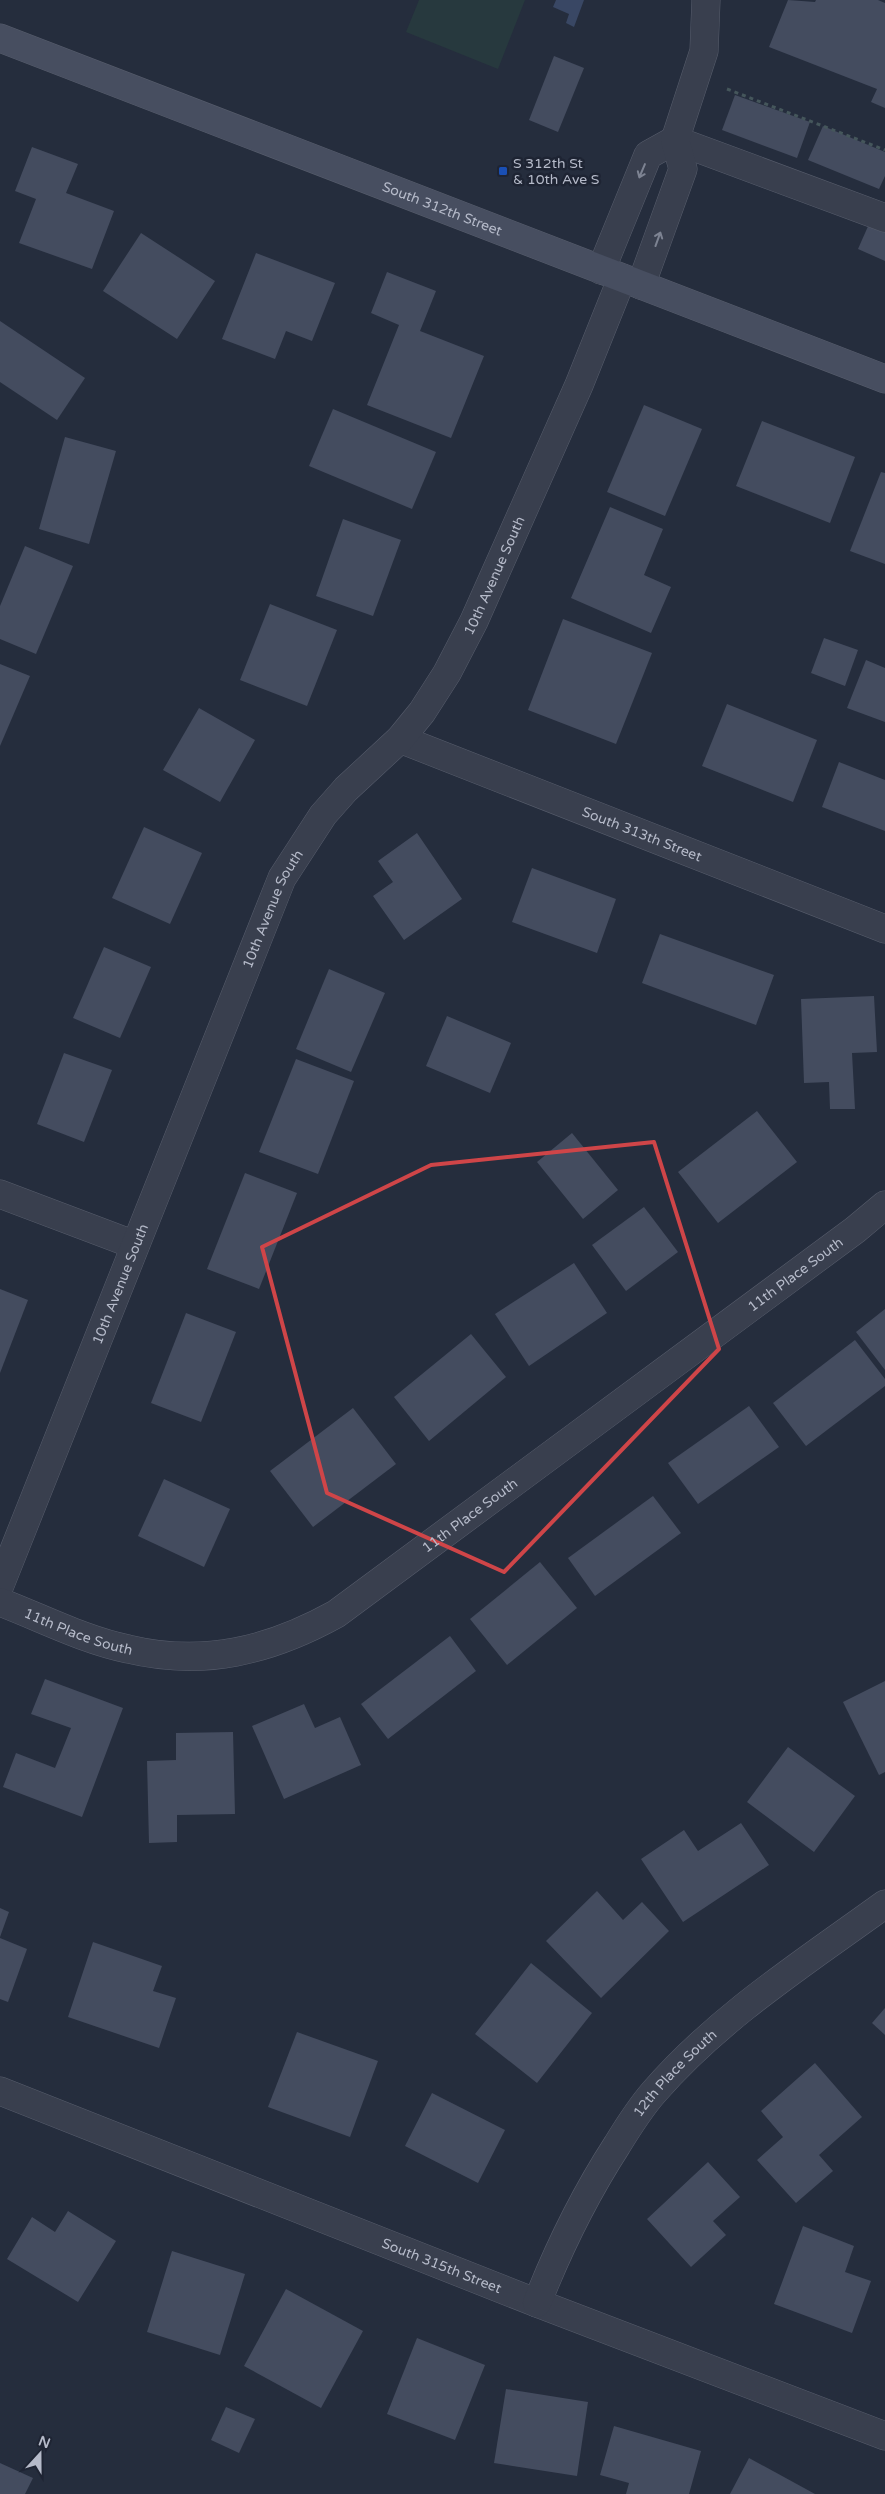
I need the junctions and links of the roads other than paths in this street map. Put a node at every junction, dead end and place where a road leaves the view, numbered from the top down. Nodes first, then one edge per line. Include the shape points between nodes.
1 (706, 0) edge
2 (0, 38) edge
3 (676, 140) junction
4 (885, 218) edge
5 (621, 278) junction
6 (885, 379) edge
7 (400, 738) junction
8 (885, 929) edge
9 (0, 1194) edge
10 (885, 1205) edge
11 (135, 1245) junction
12 (0, 1585) edge
13 (0, 1602) edge
14 (885, 1904) edge
15 (0, 2091) edge
16 (537, 2303) junction
17 (885, 2436) edge

1 - 3 street via 704,51
2 - 5 street, South 312th Street
3 - 4 street
5 -> 3 street via 683,169
3 -> 5 street via 648,155
5 - 6 street, South 312th Street
5 - 7 street, 10th Avenue South via 579,385 474,620 447,673 422,712
7 - 8 street, South 313th Street
7 - 11 street, 10th Avenue South via 346,788 323,815 282,878
9 - 11 street
10 - 13 street, 11th Place South via 336,1614 302,1632 236,1653 196,1657 159,1655 117,1646
11 - 12 street, 10th Avenue South
14 - 16 street, 12th Place South via 723,2025 652,2094 583,2200
15 - 16 street, South 315th Street
16 - 17 street, South 315th Street

